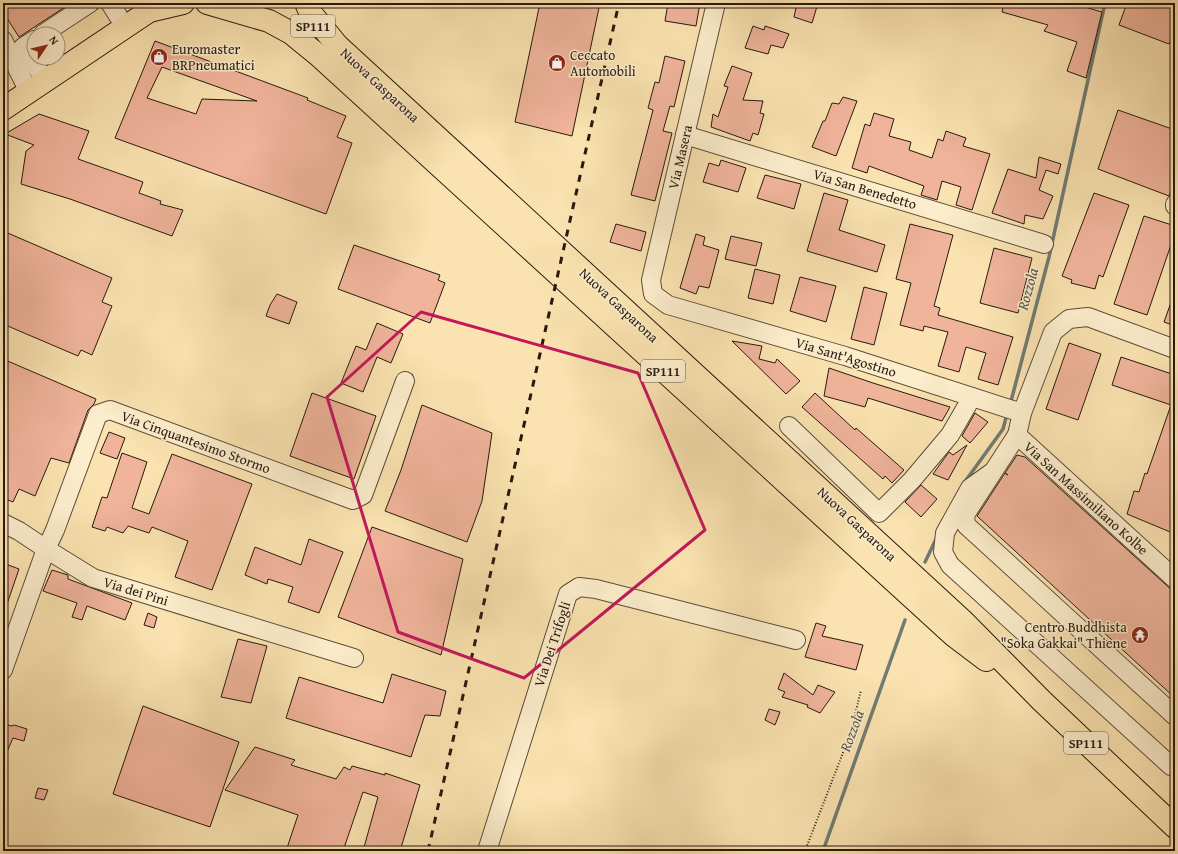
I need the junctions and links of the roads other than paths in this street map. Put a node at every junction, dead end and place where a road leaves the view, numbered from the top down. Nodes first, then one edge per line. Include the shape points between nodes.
1 (90, 3) edge
2 (110, 3) edge
3 (183, 3) edge
4 (208, 3) edge
5 (294, 3) edge
6 (306, 3) edge
7 (716, 3) edge
8 (155, 7) edge
9 (55, 26) edge
10 (125, 27) junction
11 (3, 41) edge
12 (26, 45) edge
13 (337, 45) junction
14 (26, 55) edge
15 (8, 61) edge
16 (30, 66) edge
17 (37, 86) junction
18 (3, 109) edge
19 (685, 135) junction
20 (1044, 244) dead end
21 (668, 305) joint
22 (1175, 350) edge
23 (405, 380) dead end
24 (972, 396) junction
25 (1012, 410) junction
26 (789, 426) dead end
27 (1017, 435) junction
28 (990, 473) junction
29 (3, 523) edge
30 (46, 549) junction
31 (1175, 578) edge
32 (796, 640) dead end
33 (354, 658) dead end
34 (3, 670) edge
35 (1042, 701) junction
36 (1175, 716) edge
37 (1175, 762) edge
38 (1131, 786) junction
39 (1175, 814) edge
40 (1175, 827) edge
41 (487, 851) edge

1 - 9 street
2 - 10 street
3 - 8 main road
4 - 35 main road, Nuova Gasparona / SP111 via 268,20 291,33 318,55 953,635
5 - 13 main road, SP111 via 304,18
6 - 13 main road, Nuova Gasparona / SP111 via 310,12
7 - 19 street, Via Masera
8 - 10 main road
10 - 17 main road
11 - 15 street
12 - 14 street via 23,47
13 - 35 main road, Nuova Gasparona / SP111 via 962,620
15 - 17 street
16 - 17 street
17 - 18 main road
19 - 20 street, Via San Benedetto
19 - 21 street, Via Masera via 651,280 653,294
21 - 24 street, Via Sant'Agostino
22 - 25 street, Via San Massimiliano Kolbe via 1088,317 1069,319 1053,332
23 - 30 street, Via Cinquantesimo Stormo via 363,495 353,500 110,410 98,414
24 - 25 street, Via Sant'Agostino
24 - 26 street via 950,435 912,480 879,513
25 - 27 street, Via San Massimiliano Kolbe
27 - 28 street
27 - 31 street, Via San Massimiliano Kolbe
28 - 36 street via 965,515 966,525
28 - 37 street via 970,488 945,533 943,552 950,565 1171,766
29 - 30 street
30 - 33 street, Via dei Pini via 93,578
30 - 34 street
32 - 41 street, Via Dei Trifogli via 579,586 568,594
35 - 38 main road, Nuova Gasparona / SP111
38 - 39 street
38 - 40 main road, Nuova Gasparona / SP111

